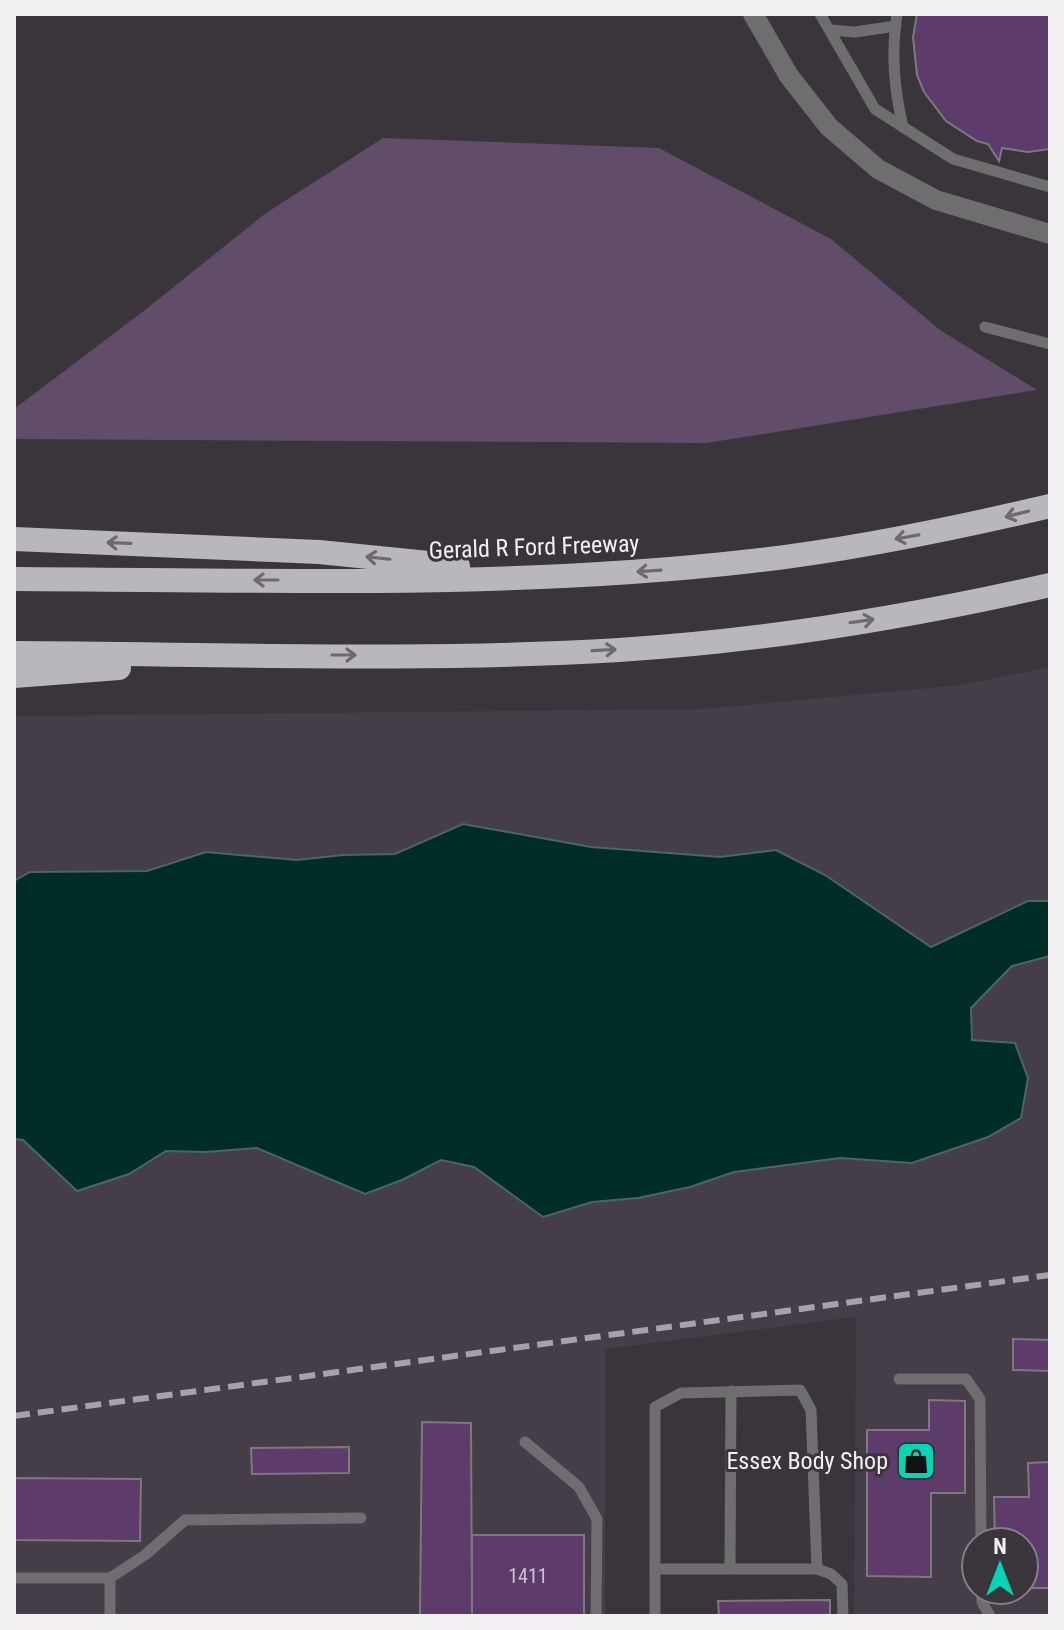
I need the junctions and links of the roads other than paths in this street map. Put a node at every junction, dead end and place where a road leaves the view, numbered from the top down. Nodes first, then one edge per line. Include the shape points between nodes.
1 (753, 14) edge
2 (820, 14) edge
3 (896, 20) edge
4 (830, 30) junction
5 (903, 127) junction
6 (1047, 184) edge
7 (1050, 234) edge
8 (985, 327) dead end
9 (1050, 344) edge
10 (1050, 506) edge
11 (14, 539) edge
12 (568, 576) junction
13 (14, 579) edge
14 (1050, 585) edge
15 (14, 653) edge
16 (311, 655) junction
17 (14, 676) edge
18 (899, 1379) dead end
19 (731, 1391) junction
20 (525, 1442) dead end
21 (361, 1518) dead end
22 (981, 1526) edge
23 (655, 1569) junction
24 (730, 1569) junction
25 (817, 1569) junction
26 (14, 1578) edge
27 (110, 1578) junction
28 (110, 1616) edge
29 (596, 1616) edge
30 (655, 1616) edge
31 (843, 1616) edge

1 - 7 street via 789,76 829,127 878,169 936,200
2 - 4 lane
3 - 4 lane via 855,32
3 - 5 lane via 893,78
4 - 5 lane via 875,109
5 - 6 lane via 953,159
8 - 9 lane
10 -> 12 highway, Gerald R Ford Freeway via 919,535 755,561
12 -> 11 highway via 319,552
12 -> 13 highway, Gerald R Ford Freeway
16 -> 14 highway via 548,653 722,640 893,617
15 - 16 highway
16 - 17 highway
18 - 22 lane via 966,1379 980,1399
19 - 23 lane via 681,1393 655,1407
19 - 24 lane
19 - 25 lane via 800,1390 811,1410
20 - 29 lane via 579,1487 597,1519
21 - 27 lane via 185,1520
23 - 24 lane
23 - 30 lane
24 - 25 lane
25 - 31 lane via 842,1584
26 - 27 lane
27 - 28 lane

